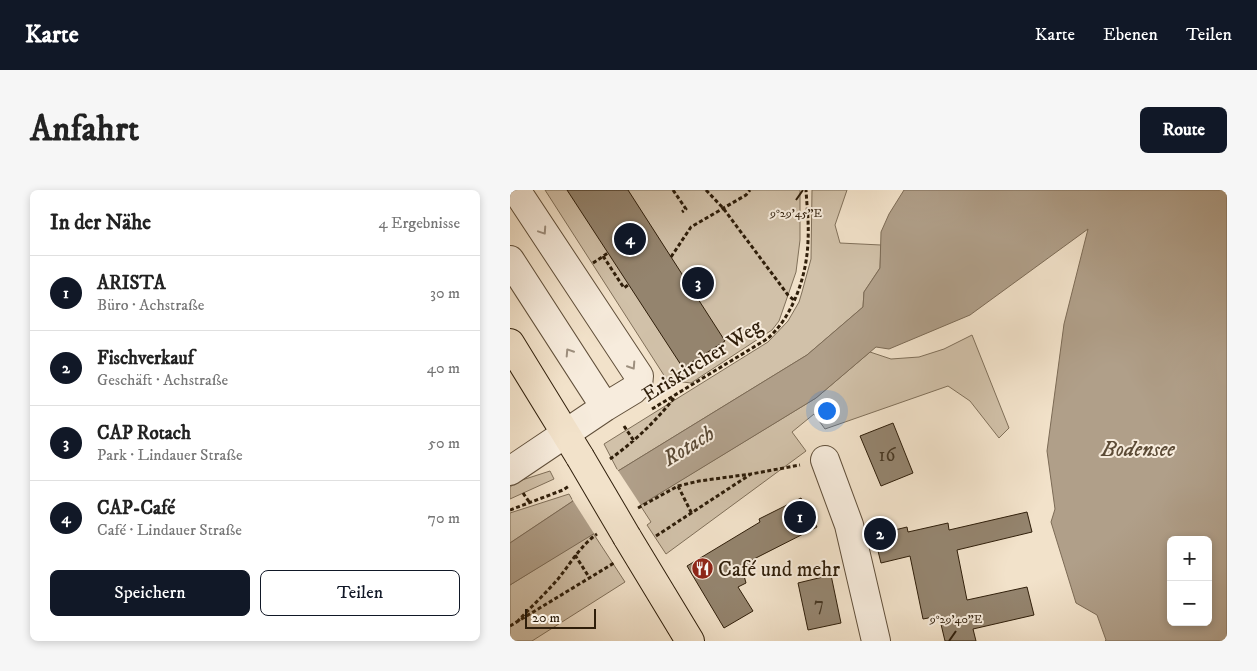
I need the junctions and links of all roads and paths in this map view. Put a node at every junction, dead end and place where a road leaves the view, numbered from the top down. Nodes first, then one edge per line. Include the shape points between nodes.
1 (516, 190) edge
2 (673, 190) edge
3 (706, 190) edge
4 (750, 190) edge
5 (806, 190) edge
6 (722, 208) junction
7 (682, 212) dead end
8 (603, 256) dead end
9 (671, 257) dead end
10 (510, 260) edge
11 (628, 285) dead end
12 (795, 301) junction
13 (510, 343) edge
14 (676, 396) junction
15 (648, 411) dead end
16 (612, 419) junction
17 (566, 434) junction
18 (634, 441) junction
19 (612, 458) dead end
20 (825, 460) joint
21 (751, 474) junction
22 (516, 482) edge
23 (678, 486) junction
24 (563, 490) dead end
25 (530, 503) junction
26 (645, 504) dead end
27 (510, 510) edge
28 (692, 514) junction
29 (592, 537) dead end
30 (632, 547) junction
31 (575, 555) junction
32 (590, 577) junction
33 (517, 622) junction
34 (510, 626) edge
35 (690, 641) edge
36 (876, 641) edge

1 -> 16 street via 639,376 637,387
2 - 7 path via 686,209
3 - 6 path
4 - 6 path
5 - 12 path, Eriskircher Weg via 808,241
6 - 9 path via 691,228
6 - 12 path
8 - 11 path via 624,288
16 -> 10 street
12 - 14 path, Eriskircher Weg via 775,333
13 - 17 main road
14 - 15 path, Eriskircher Weg
14 - 18 path
16 - 17 street
16 - 18 path via 625,427
17 - 22 street
17 - 30 main road, bridge
18 - 19 path
20 - 21 path
20 - 36 street via 849,525
21 - 23 path
21 - 28 path
22 - 25 path
23 - 26 path
23 - 28 path
24 - 25 path
25 - 27 path
28 - 30 path
29 - 31 path
30 - 32 path
30 - 35 main road
31 - 32 path
31 - 33 path
32 - 33 path
33 - 34 path

